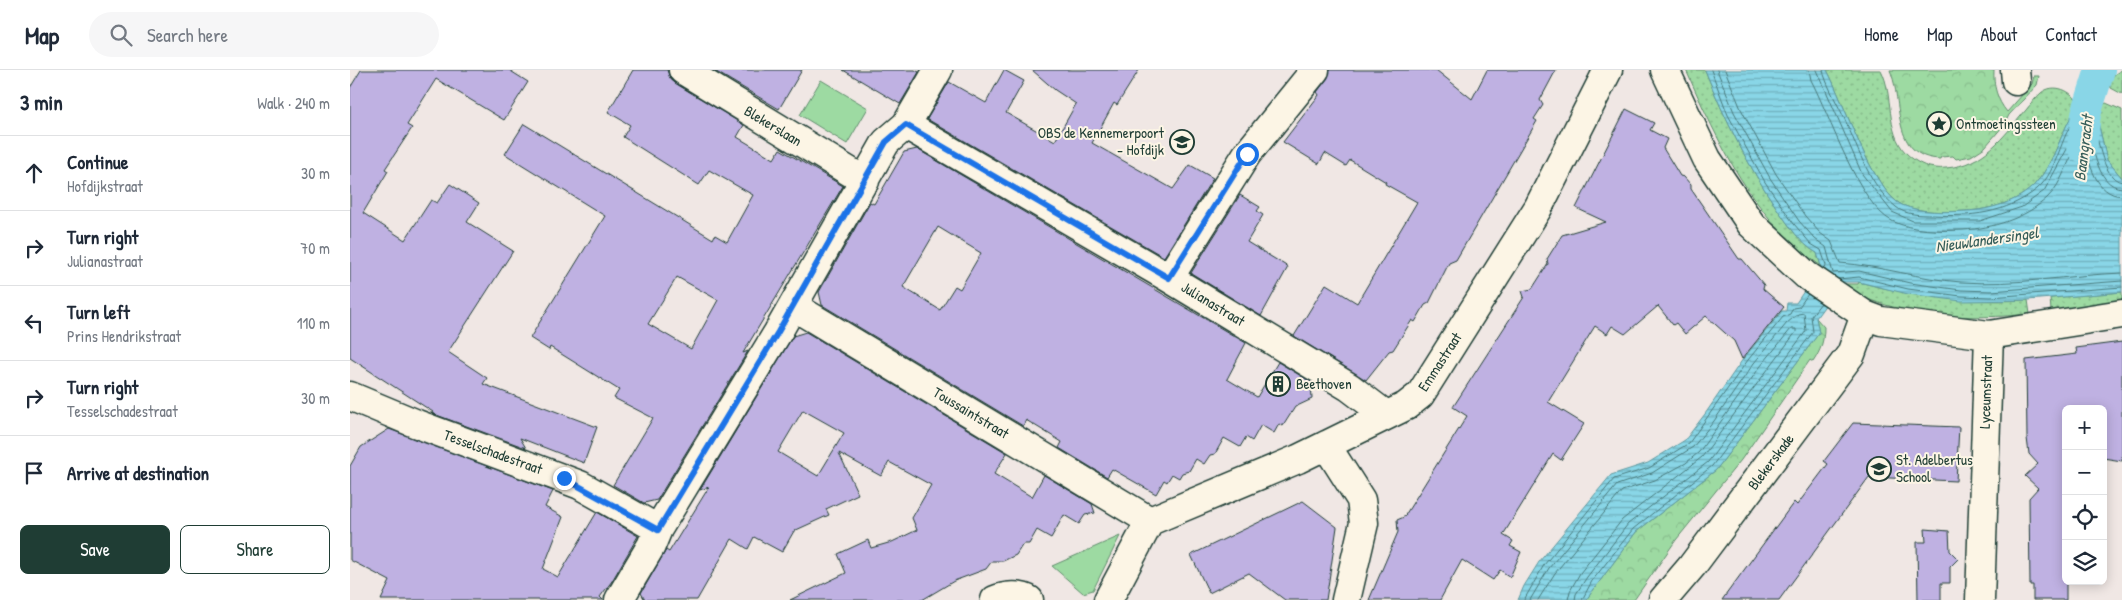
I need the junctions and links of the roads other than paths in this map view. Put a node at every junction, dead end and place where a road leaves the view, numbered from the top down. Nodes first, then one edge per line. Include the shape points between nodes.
1 (683, 70) edge
2 (938, 70) edge
3 (1315, 70) edge
4 (1608, 70) edge
5 (1665, 70) edge
6 (906, 125) junction
7 (864, 181) junction
8 (1169, 278) junction
9 (793, 306) junction
10 (1856, 310) junction
11 (2122, 314) edge
12 (1989, 335) junction
13 (353, 405) edge
14 (1386, 415) junction
15 (1326, 445) junction
16 (1150, 521) junction
17 (658, 530) junction
18 (619, 600) edge
19 (995, 600) edge
20 (1029, 600) edge
21 (1108, 600) edge
22 (1346, 600) edge
23 (1663, 600) edge
24 (1980, 600) edge

1 - 7 street, Blekerslaan
2 - 6 street
3 - 8 street via 1247,154
4 - 14 street, Emmastraat via 1538,208 1420,395
5 - 10 street via 1707,160 1751,224 1806,275
6 - 7 street via 886,142
6 - 8 street, Julianastraat
7 - 9 street
8 - 14 street, Julianastraat via 1349,387
9 - 16 street, Toussaintstraat
9 - 17 street
10 - 12 street via 1881,321
10 - 23 street, Blekerskade via 1852,354
11 - 12 street
12 - 24 street, Lyceumstraat
13 - 17 street, Tesselschadestraat via 564,478
14 - 15 street, Emmastraat
15 - 16 street, Emmastraat
15 - 22 street via 1361,500 1364,523
16 - 21 street
17 - 18 street
19 - 20 street via 1024,596

